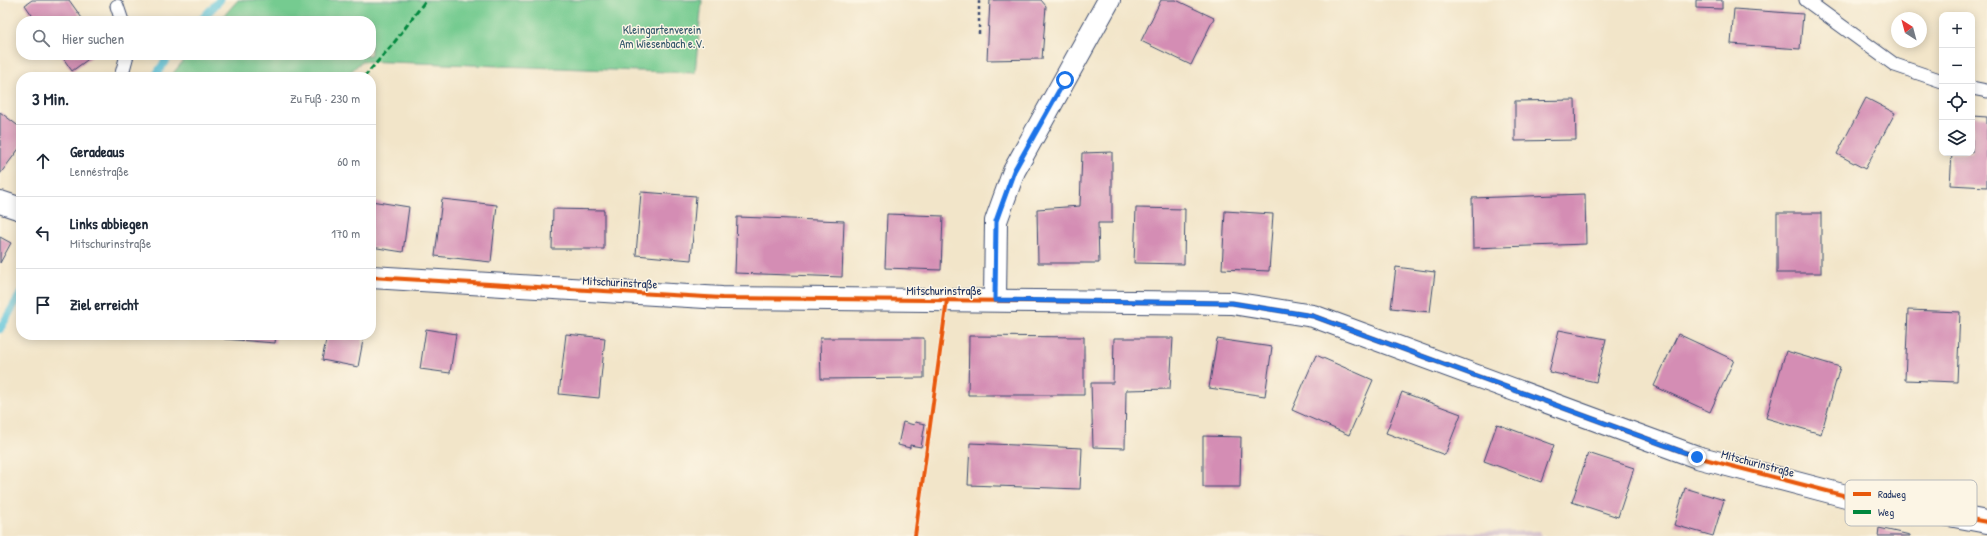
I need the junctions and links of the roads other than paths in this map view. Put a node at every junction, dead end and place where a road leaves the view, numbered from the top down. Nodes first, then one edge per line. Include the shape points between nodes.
1 (1109, 0) edge
2 (1806, 0) edge
3 (117, 6) dead end
4 (120, 16) edge
5 (126, 60) edge
6 (122, 72) edge
7 (1939, 80) edge
8 (1975, 89) edge
9 (1987, 91) edge
10 (376, 277) edge
11 (995, 300) junction
12 (1845, 496) edge
13 (1977, 520) edge
14 (1987, 522) edge

1 - 11 street via 1014,171 996,221
2 - 7 lane via 1895,65
3 - 4 lane
5 - 6 lane
8 - 9 lane
10 - 11 street, Mitschurinstraße via 722,298
11 - 12 street, Mitschurinstraße via 1232,303 1313,316 1697,457
13 - 14 street, Mitschurinstraße

